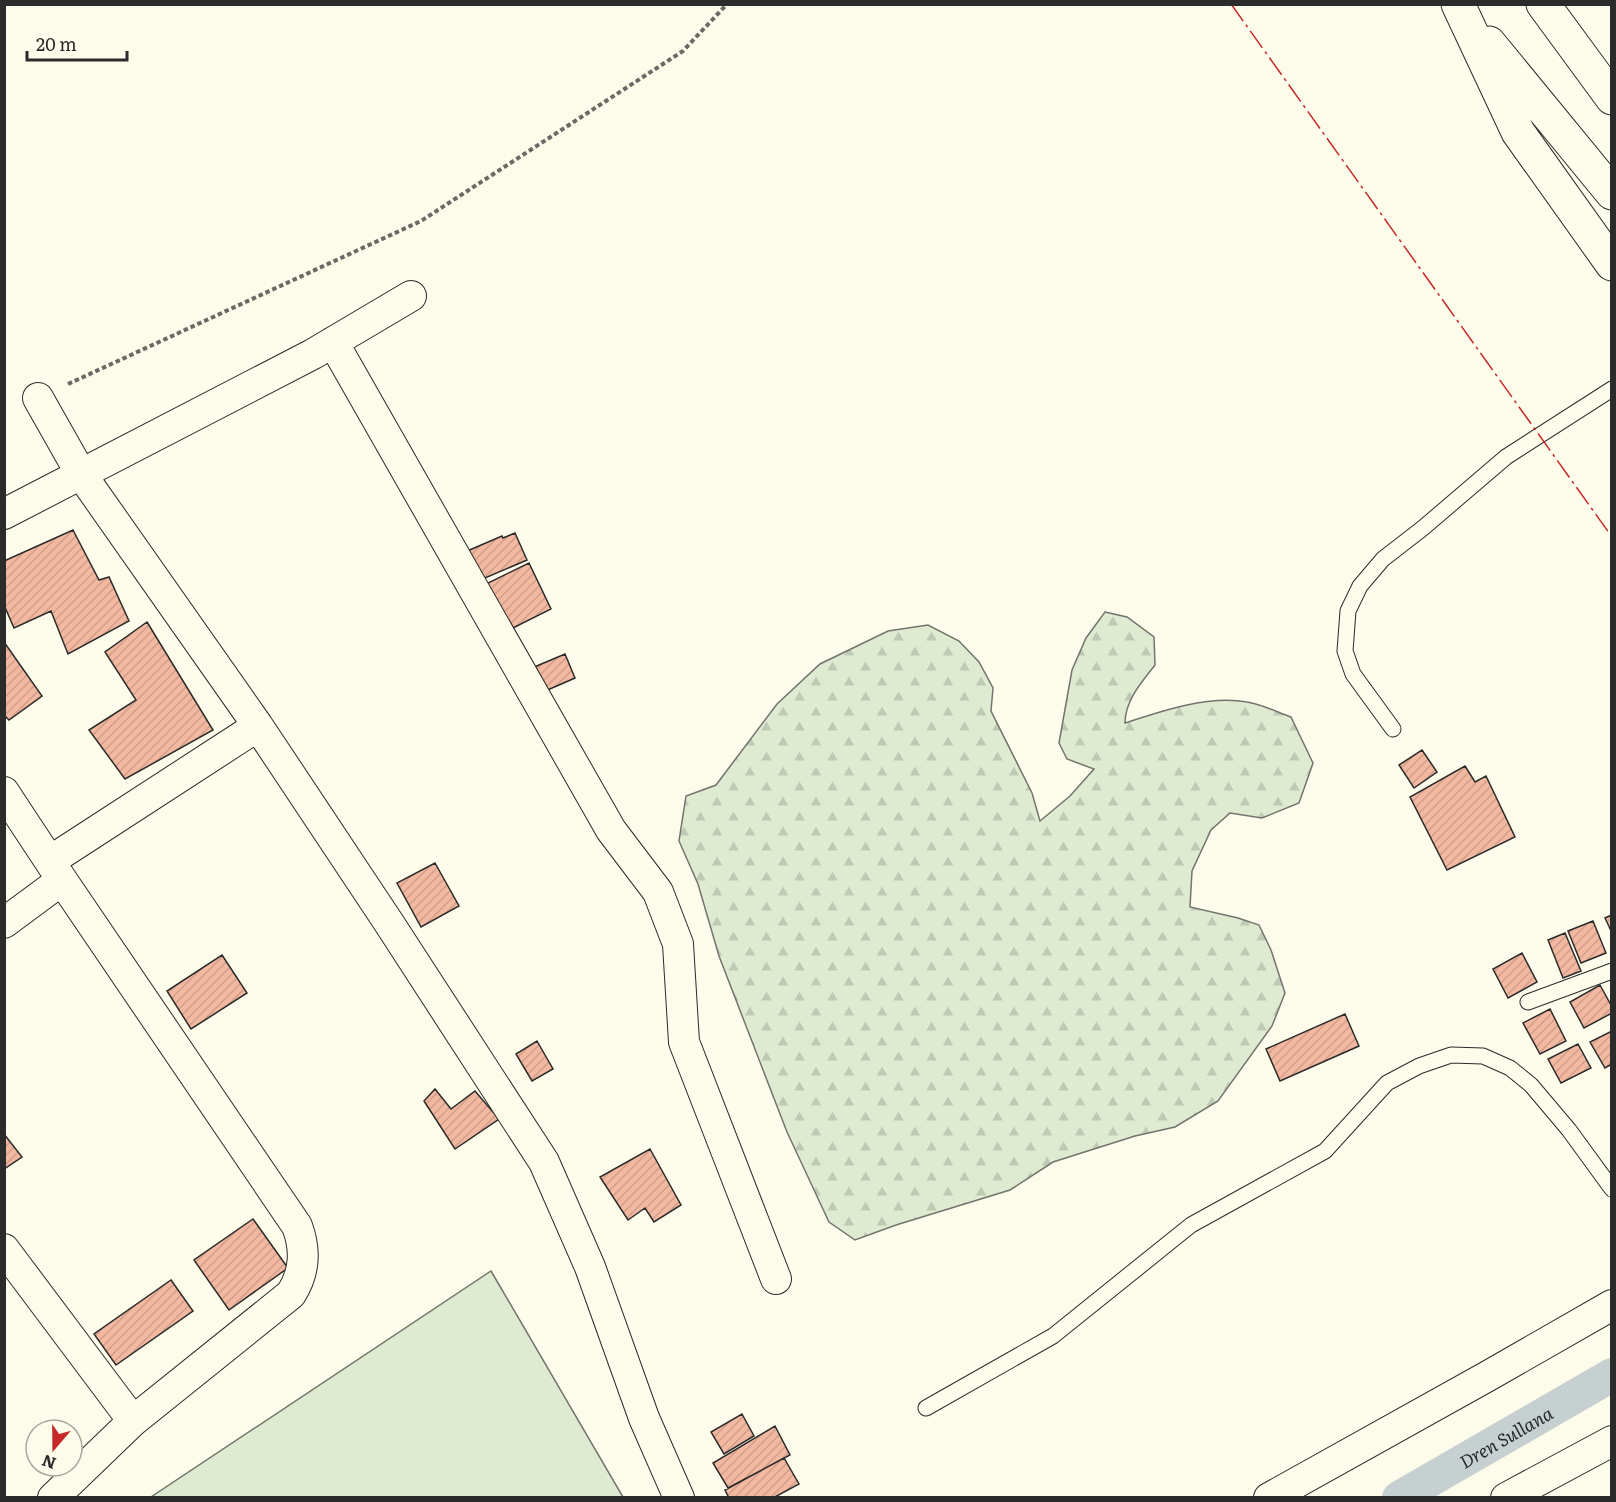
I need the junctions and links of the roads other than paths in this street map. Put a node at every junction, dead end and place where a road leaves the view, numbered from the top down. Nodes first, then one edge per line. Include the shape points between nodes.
1 (1458, 4) edge
2 (1543, 4) edge
3 (1551, 4) edge
4 (1611, 66) edge
5 (1611, 98) edge
6 (1611, 193) edge
7 (1611, 264) edge
8 (411, 296) dead end
9 (333, 342) junction
10 (1611, 389) edge
11 (38, 398) road end
12 (81, 474) junction
13 (4, 514) edge
14 (258, 726) junction
15 (1394, 729) dead end
16 (4, 792) edge
17 (56, 871) junction
18 (4, 922) edge
19 (1611, 971) edge
20 (1528, 1002) dead end
21 (1611, 1189) edge
22 (4, 1249) edge
23 (776, 1280) dead end
24 (1611, 1305) edge
25 (926, 1408) dead end
26 (133, 1421) junction
27 (1611, 1441) edge
28 (53, 1497) edge
29 (679, 1497) edge
30 (1269, 1497) edge
31 (1506, 1497) edge

1 - 6 highway
1 - 7 highway via 1518,132
2 - 5 highway
3 - 4 highway
8 - 9 street
9 - 12 street
9 - 23 street via 611,830 658,891 678,944 684,1042
10 - 15 lane via 1506,457 1383,559 1360,586 1348,611 1345,651 1353,674
11 - 12 street
12 - 13 street
12 - 14 street
14 - 17 street
14 - 29 street via 544,1162 590,1267 644,1418
16 - 17 street
17 - 18 street
17 - 26 street via 297,1226 303,1249 302,1273 291,1294
19 - 20 lane
21 - 25 lane via 1531,1085 1510,1068 1483,1056 1451,1055 1387,1083 1325,1151 1191,1225 1053,1336
22 - 26 street
24 - 30 street
26 - 28 street
27 - 31 street

